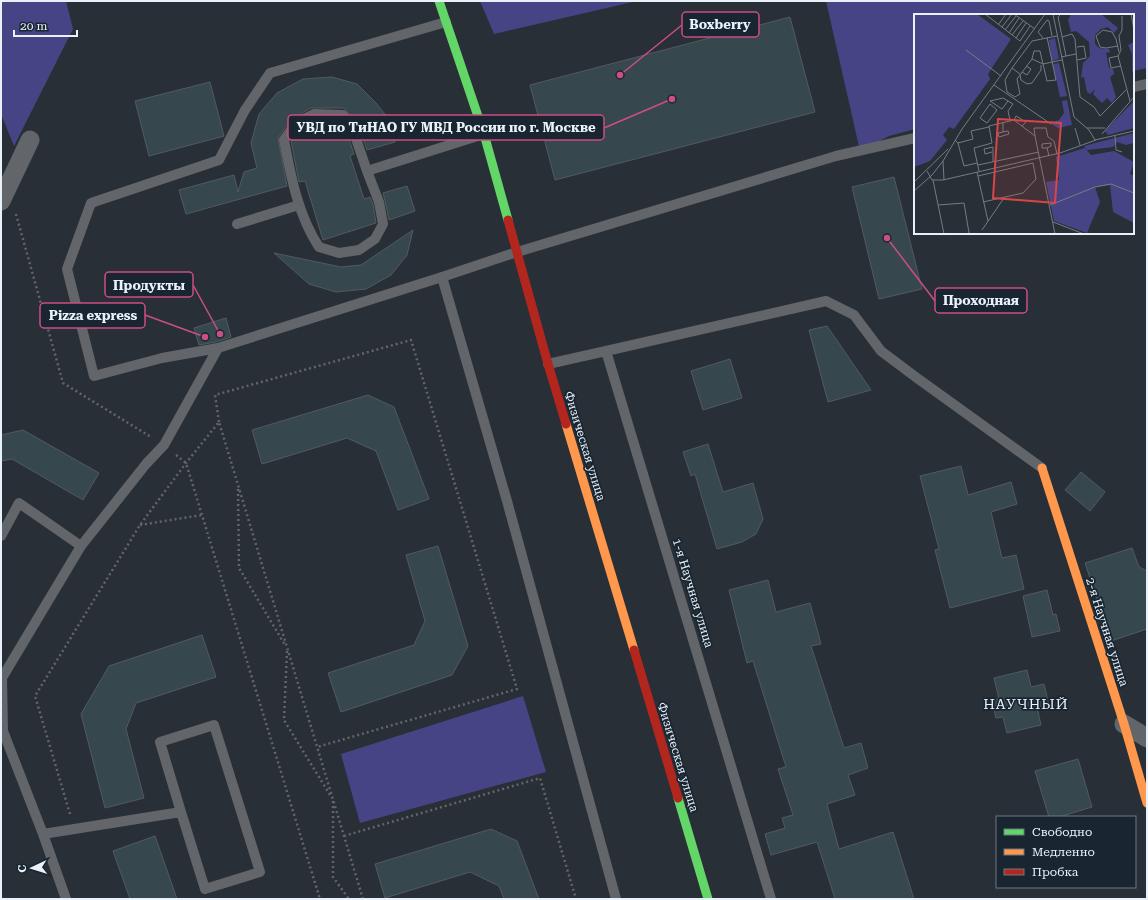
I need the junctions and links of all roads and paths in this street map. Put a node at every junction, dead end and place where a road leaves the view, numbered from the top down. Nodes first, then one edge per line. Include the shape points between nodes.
1 (440, 1) edge
2 (446, 22) junction
3 (1147, 84) edge
4 (1134, 87) edge
5 (484, 134) junction
6 (914, 138) edge
7 (30, 140) dead end
8 (367, 171) junction
9 (5, 193) edge
10 (299, 205) junction
11 (237, 224) dead end
12 (516, 252) junction
13 (442, 277) junction
14 (218, 348) junction
15 (606, 351) junction
16 (548, 364) junction
17 (219, 422) junction
18 (164, 445) junction
19 (186, 463) junction
20 (1042, 468) joint
21 (238, 484) junction
22 (202, 515) junction
23 (140, 525) junction
24 (1, 536) edge
25 (81, 546) junction
26 (288, 648) junction
27 (2, 678) edge
28 (1124, 724) junction
29 (2, 731) edge
30 (1147, 738) edge
31 (317, 747) junction
32 (333, 798) junction
33 (1147, 803) edge
34 (181, 812) junction
35 (74, 829) junction
36 (43, 834) junction
37 (344, 836) junction
38 (66, 899) edge
39 (320, 899) edge
40 (349, 899) edge
41 (363, 899) edge
42 (576, 899) edge
43 (616, 899) edge
44 (708, 899) edge
45 (771, 899) edge

1 - 2 street, Физическая улица
2 - 5 street, Физическая улица
2 - 14 lane via 270,72 245,110 220,160 91,204 67,269 94,376 162,358
3 - 4 lane
5 - 8 lane
5 - 12 street, Физическая улица
6 - 12 lane via 836,156
7 - 9 street
8 - 10 lane via 379,202 383,224 375,240 359,250 339,253 318,247 309,233
8 - 10 lane via 353,130 343,115 314,114 296,123 284,140
9 - 18 path via 63,383
10 - 11 lane
12 - 13 lane
12 - 16 street, Физическая улица
13 - 14 lane
13 - 43 lane via 507,501
14 - 18 lane
15 - 16 lane
15 - 20 lane via 826,301 854,315 881,351
15 - 45 lane, 1-я Научная улица
16 - 44 street, Физическая улица
17 - 19 path
17 - 21 path
17 - 31 path via 215,395 411,340 517,689
18 - 19 path
18 - 25 lane
19 - 22 path
19 - 23 path
20 - 28 street, 2-я Научная улица
21 - 26 path
21 - 26 path via 239,568
22 - 23 path
22 - 39 path
23 - 35 path via 35,696
24 - 25 lane via 19,503
25 - 27 lane
26 - 31 path
26 - 32 path via 284,720
27 - 29 lane
28 - 30 street
28 - 33 street, 2-я Научная улица
29 - 36 lane
31 - 32 path
32 - 37 path
32 - 40 path via 332,877
34 - 34 lane via 160,742 214,725 260,872 205,889
34 - 35 lane
35 - 36 lane
36 - 38 lane
37 - 41 path
37 - 42 path via 540,778

